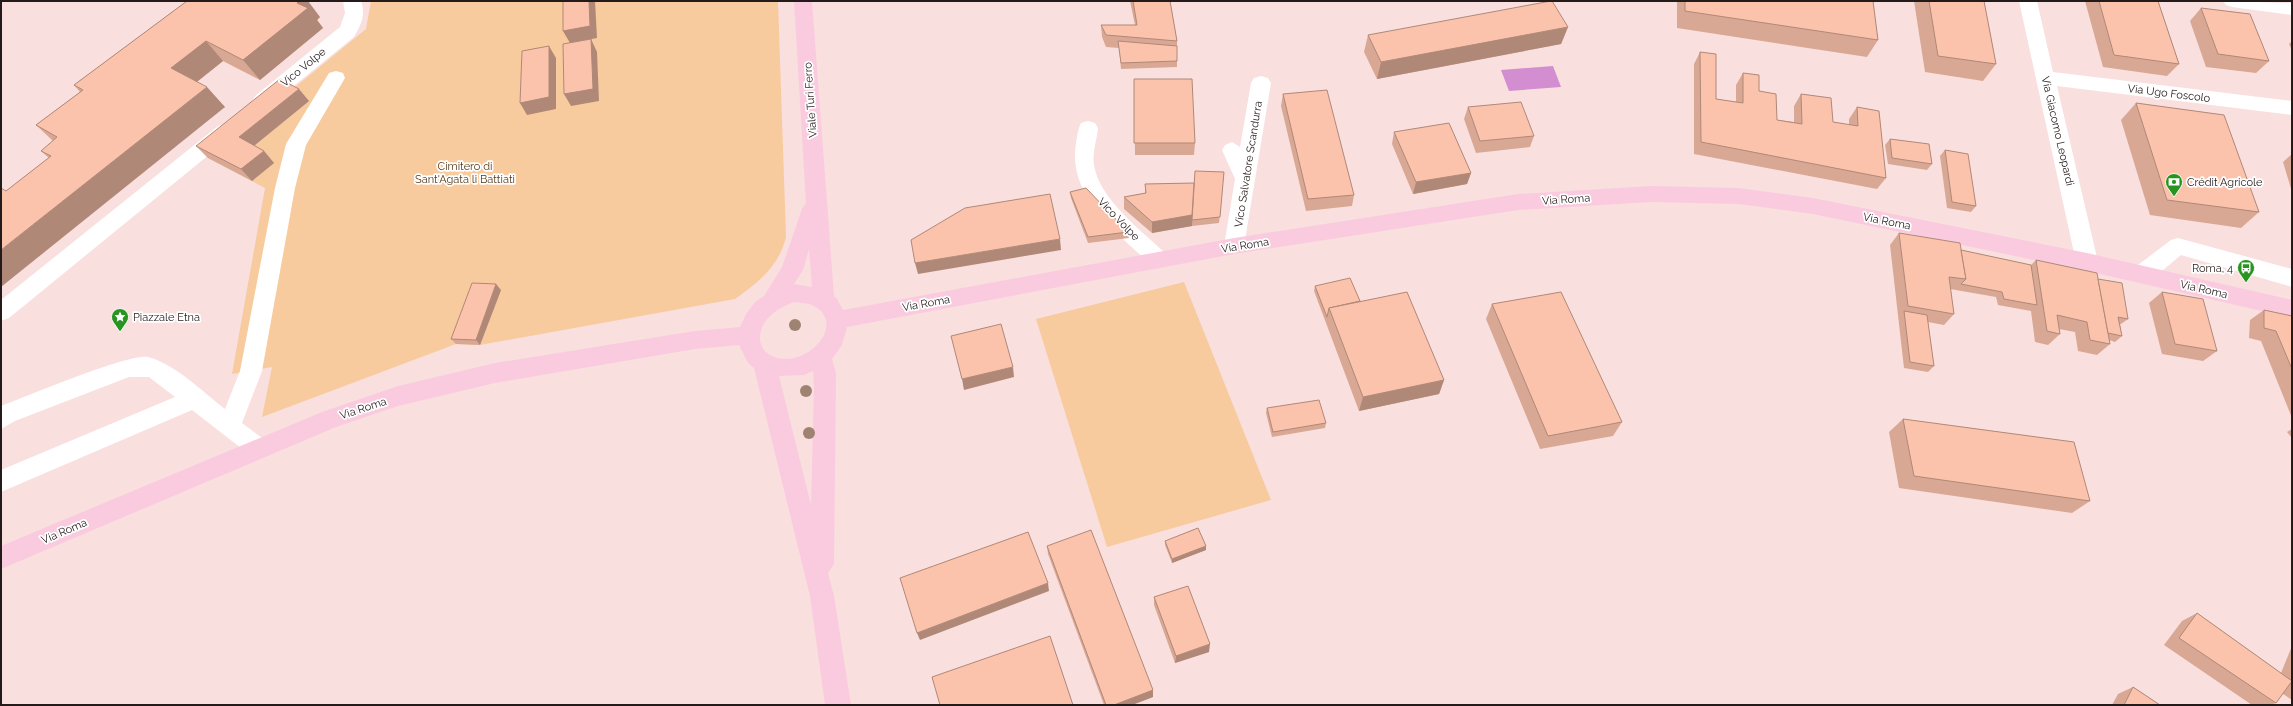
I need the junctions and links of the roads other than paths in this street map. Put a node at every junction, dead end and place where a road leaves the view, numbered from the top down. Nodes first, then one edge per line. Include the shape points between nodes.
1 (352, 1) edge
2 (803, 1) edge
3 (2028, 1) edge
4 (2232, 1) edge
5 (2282, 6) edge
6 (336, 78) dead end
7 (2046, 78) junction
8 (1261, 83) dead end
9 (2292, 108) edge
10 (1088, 128) dead end
11 (1232, 150) dead end
12 (1245, 179) junction
13 (816, 198) junction
14 (1234, 246) junction
15 (1158, 259) junction
16 (2087, 262) junction
17 (2141, 274) junction
18 (2292, 278) edge
19 (823, 299) junction
20 (773, 300) junction
21 (2292, 309) edge
22 (1, 312) edge
23 (838, 320) junction
24 (748, 335) junction
25 (820, 357) junction
26 (764, 362) junction
27 (196, 398) junction
28 (1, 419) edge
29 (230, 425) junction
30 (258, 448) junction
31 (1, 481) edge
32 (1, 558) edge
33 (822, 596) junction
34 (838, 705) edge

1 - 22 street, Vico Volpe via 353,24 347,32
2 - 13 main road, Viale Turi Ferro
3 - 7 street, Via Giacomo Leopardi
4 - 5 street
6 - 29 street via 296,144 285,188 251,371
7 - 9 street, Via Ugo Foscolo
7 - 16 street, Via Giacomo Leopardi
8 - 12 street, Vico Salvatore Scandurra
10 - 15 street, Vico Volpe via 1084,164 1088,182 1097,198
11 - 12 street
12 - 14 street, Vico Salvatore Scandurra
13 - 19 main road, Viale Turi Ferro
13 - 20 main road via 792,270
14 - 15 main road, Via Roma
14 - 16 main road, Via Roma via 1518,202 1651,194 1738,196 1813,206
15 - 23 main road, Via Roma
16 - 17 main road, Via Roma
17 - 18 street via 2178,246
17 - 21 main road, Via Roma
19 - 20 main road via 814,295 794,293
19 - 23 main road via 830,304
20 - 24 main road via 755,315
23 - 25 main road via 834,340
24 - 26 main road via 750,346
24 - 30 main road, Via Roma via 687,342 449,383 330,418
25 - 26 main road via 798,366 774,366
25 - 33 main road via 825,387
26 - 33 main road
27 - 28 street via 158,370 146,366 128,368 7,414
27 - 29 street
27 - 31 street
29 - 30 street
30 - 32 main road, Via Roma
33 - 34 main road

